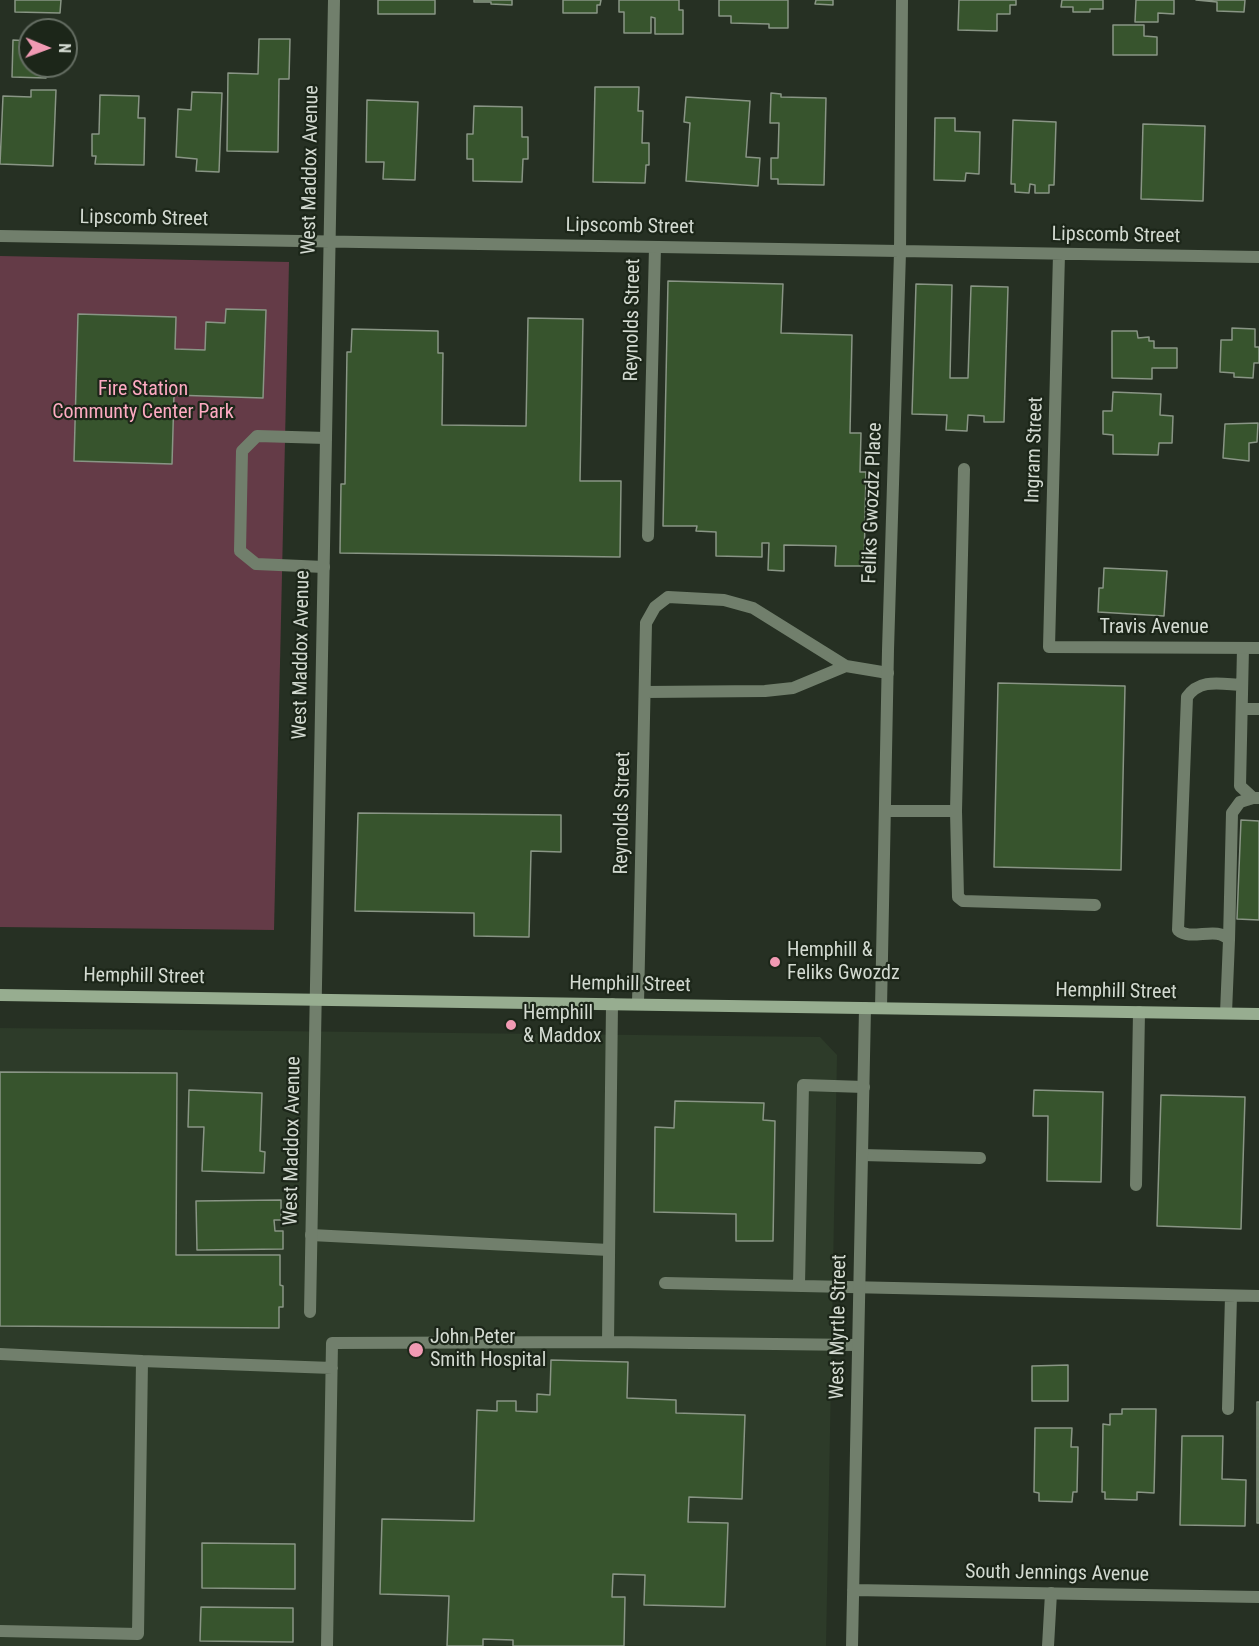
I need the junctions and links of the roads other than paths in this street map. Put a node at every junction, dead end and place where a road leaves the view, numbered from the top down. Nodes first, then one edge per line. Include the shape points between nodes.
1 (334, 0) edge
2 (902, 0) edge
3 (0, 237) edge
4 (329, 242) junction
5 (655, 248) junction
6 (900, 252) junction
7 (1059, 254) junction
8 (1259, 257) edge
9 (326, 438) junction
10 (964, 469) dead end
11 (648, 537) dead end
12 (324, 567) junction
13 (1049, 647) joint
14 (1244, 648) junction
15 (1259, 648) edge
16 (846, 666) junction
17 (888, 673) junction
18 (1242, 685) junction
19 (645, 692) junction
20 (1242, 709) junction
21 (1259, 710) edge
22 (1256, 798) edge
23 (886, 811) junction
24 (956, 811) junction
25 (1095, 905) dead end
26 (1229, 940) junction
27 (0, 995) edge
28 (315, 999) junction
29 (612, 1004) junction
30 (638, 1004) junction
31 (865, 1008) junction
32 (881, 1008) junction
33 (1139, 1012) junction
34 (1226, 1013) junction
35 (1259, 1014) edge
36 (864, 1087) junction
37 (862, 1155) junction
38 (980, 1158) dead end
39 (1136, 1185) dead end
40 (311, 1235) junction
41 (609, 1250) junction
42 (665, 1283) dead end
43 (799, 1285) junction
44 (859, 1286) junction
45 (1231, 1296) junction
46 (1259, 1296) edge
47 (310, 1312) dead end
48 (608, 1342) junction
49 (858, 1345) junction
50 (0, 1354) edge
51 (142, 1361) junction
52 (332, 1368) junction
53 (1228, 1408) dead end
54 (853, 1590) junction
55 (1051, 1593) junction
56 (1259, 1597) edge
57 (0, 1631) edge
58 (327, 1646) edge
59 (852, 1646) edge
60 (1048, 1646) edge

1 - 4 street, West Maddox Avenue
2 - 6 street, Feliks Gwozdz Place
3 - 4 street, Lipscomb Street
4 - 5 street, Lipscomb Street
4 - 9 street, West Maddox Avenue
5 - 6 street, Lipscomb Street
5 - 11 street, Reynolds Street
6 - 7 street, Lipscomb Street
6 - 17 street, Feliks Gwozdz Place
7 - 8 street, Lipscomb Street
7 - 13 street, Ingram Street
9 - 12 street, West Maddox Avenue
9 - 12 street via 257,436 242,451 240,540 240,551 256,564
10 - 24 street
12 - 28 street, West Maddox Avenue
13 - 14 street, Travis Avenue
14 - 15 street, Travis Avenue
14 - 18 street
16 - 17 street
16 - 19 street via 793,688
16 - 19 street, Reynolds Street via 753,608 724,600 668,597 654,607 646,623
17 - 23 street, Feliks Gwozdz Place
18 - 20 street
18 - 26 street via 1204,684 1194,687 1187,697 1178,930 1184,934 1222,934
19 - 30 street, Reynolds Street
20 - 21 street
20 - 22 street via 1240,786
22 - 26 street via 1240,802 1232,813
23 - 24 street
23 - 32 street, Feliks Gwozdz Place
24 - 25 street via 958,897 963,901
26 - 34 street
27 - 28 main road, Hemphill Street
28 - 29 main road, Hemphill Street
28 - 40 street, West Maddox Avenue
29 - 30 main road, Hemphill Street
29 - 41 street
30 - 31 main road, Hemphill Street
31 - 32 main road, Hemphill Street
31 - 36 street, West Myrtle Street
32 - 33 main road, Hemphill Street
33 - 34 main road, Hemphill Street
33 - 39 street
34 - 35 main road, Hemphill Street
36 - 37 street, West Myrtle Street
36 - 43 street via 803,1085
37 - 38 street
37 - 44 street, West Myrtle Street
40 - 41 street
40 - 47 street, West Maddox Avenue
41 - 48 street
42 - 43 street
43 - 44 street
44 - 45 street
44 - 49 street, West Myrtle Street
45 - 46 street
45 - 53 street
48 - 49 street
48 - 52 street via 332,1343
49 - 54 street, West Myrtle Street
50 - 51 street
51 - 52 street
51 - 57 street via 138,1634
52 - 58 street
54 - 55 street, South Jennings Avenue
54 - 59 street, West Myrtle Street
55 - 56 street, South Jennings Avenue
55 - 60 street

